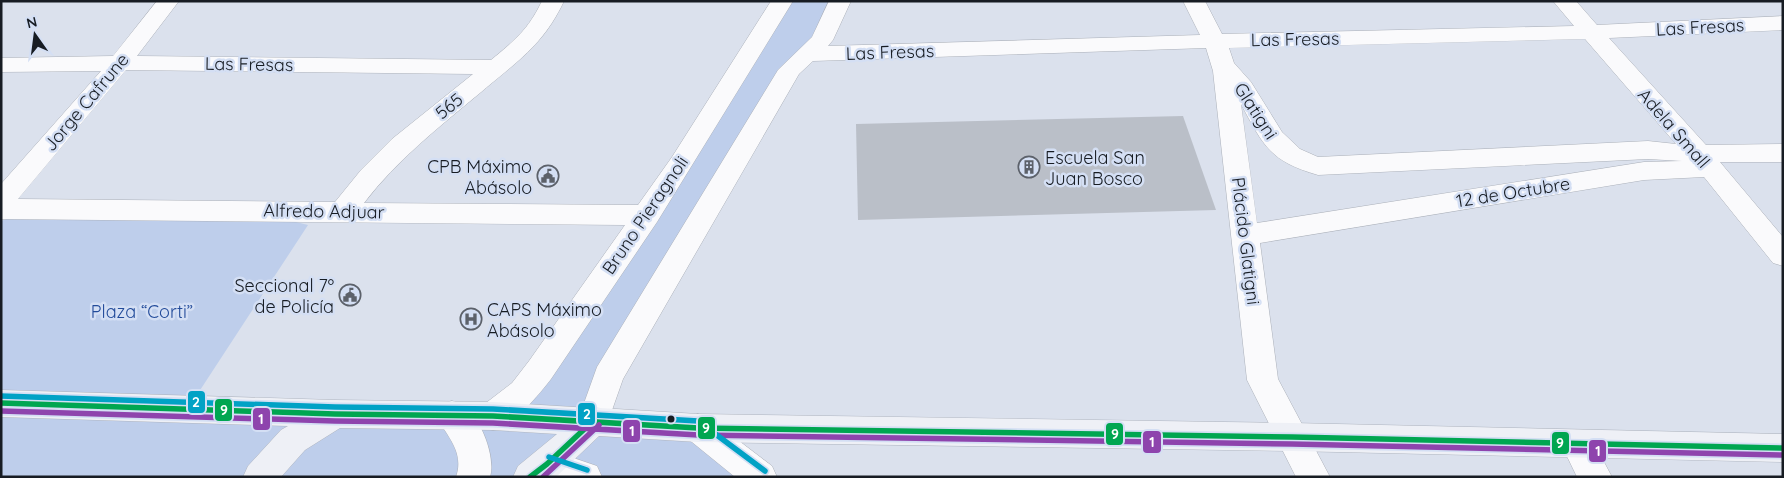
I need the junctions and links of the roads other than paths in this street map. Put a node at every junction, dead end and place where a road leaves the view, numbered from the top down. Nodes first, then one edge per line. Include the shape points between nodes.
1 (168, 1) edge
2 (553, 1) edge
3 (782, 1) edge
4 (840, 1) edge
5 (1194, 1) edge
6 (1564, 1) edge
7 (1783, 23) edge
8 (1590, 32) junction
9 (1219, 52) junction
10 (808, 54) junction
11 (120, 63) junction
12 (1, 65) edge
13 (497, 68) junction
14 (1783, 153) edge
15 (1290, 156) joint
16 (1705, 162) junction
17 (1783, 170) edge
18 (1, 202) edge
19 (1, 209) edge
20 (342, 212) junction
21 (647, 215) junction
22 (1244, 235) junction
23 (1783, 256) edge
24 (1, 404) edge
25 (334, 414) junction
26 (452, 415) junction
27 (493, 416) junction
28 (594, 420) junction
29 (698, 428) junction
30 (1292, 437) junction
31 (1577, 444) junction
32 (1783, 448) edge
33 (539, 471) edge
34 (260, 477) edge
35 (473, 477) edge
36 (585, 477) edge
37 (760, 477) edge
38 (1313, 477) edge
39 (1596, 477) edge

1 - 11 street, Jorge Cafrune
2 - 13 street, 565 via 544,22 529,40
3 - 21 street, Bruno Pieragnoli
4 - 10 street via 822,40
5 - 9 street, Plácido Glatigni
6 - 8 street, Adela Small
7 - 8 street, Las Fresas
8 - 9 street, Las Fresas
8 - 16 street, Adela Small
9 - 10 street, Las Fresas
9 - 15 street, Glatigni via 1272,139
9 - 22 street, Plácido Glatigni
10 - 28 street via 790,70 608,376
11 - 12 street, Las Fresas
11 - 13 street, Las Fresas
11 - 18 street, Jorge Cafrune
13 - 20 street, 565 via 401,145 370,176
14 - 16 street, 12 de Octubre
15 - 16 street, 12 de Octubre via 1318,166 1648,150
16 - 17 street, 12 de Octubre
16 - 22 street, 12 de Octubre
16 - 23 street, Adela Small
19 - 20 street, Alfredo Adjuar
20 - 21 street, Alfredo Adjuar
21 - 27 street, Bruno Pieragnoli via 540,370 522,392
22 - 30 street, Plácido Glatigni via 1263,380
24 - 25 main road
25 - 26 main road
25 - 34 main road via 293,440
26 - 27 main road
26 - 35 street via 470,438 476,468
27 - 28 main road
28 - 29 main road
28 - 33 main road
29 - 30 main road
29 - 37 street
30 - 31 main road
30 - 38 street, Plácido Glatigni
31 - 32 main road
31 - 39 street
33 - 36 street

